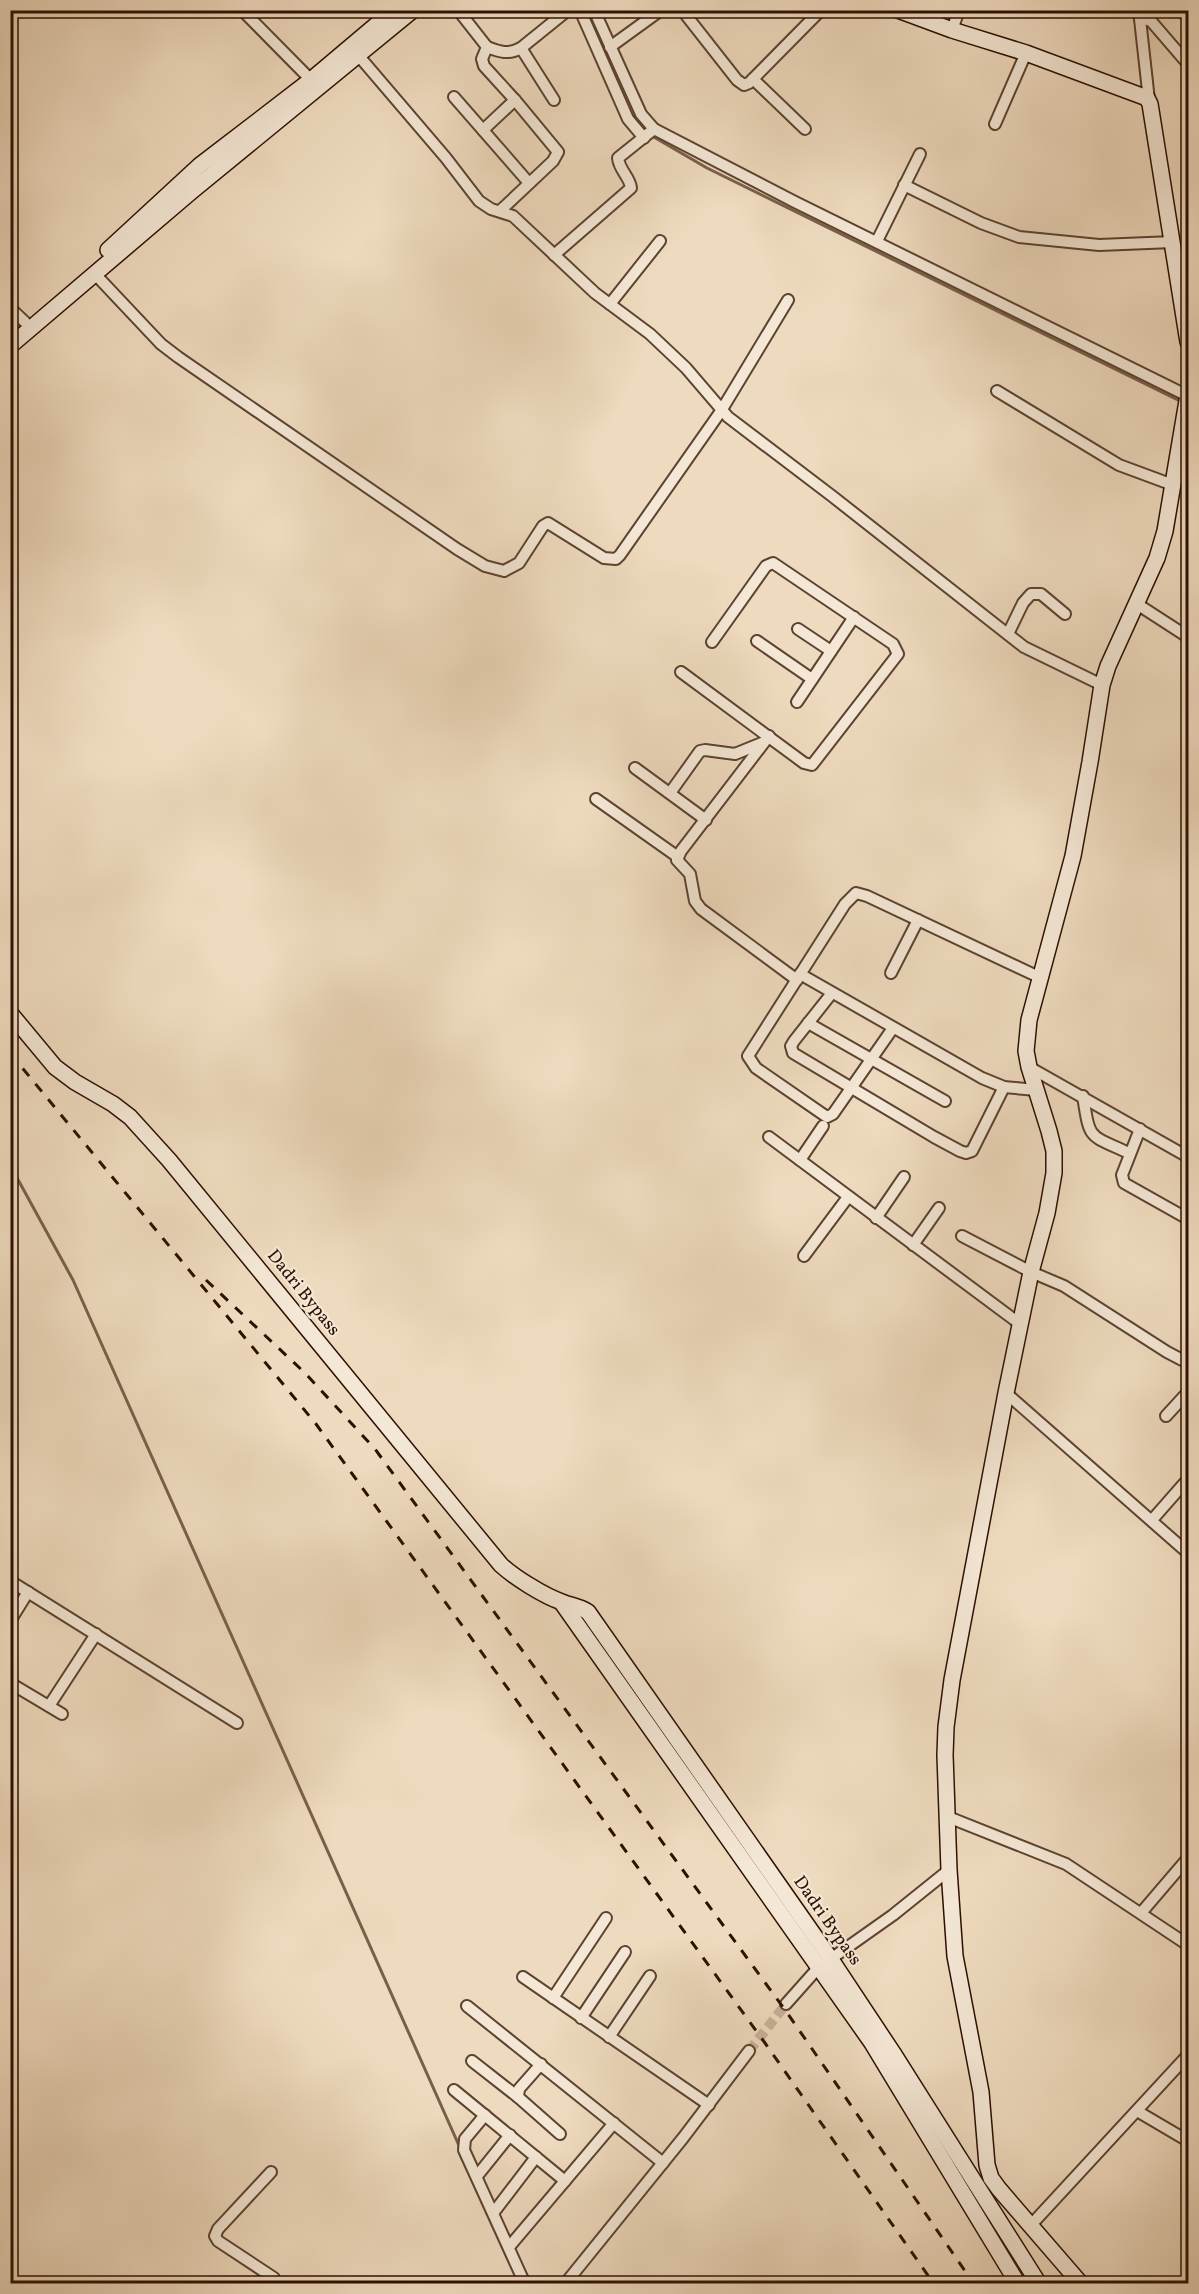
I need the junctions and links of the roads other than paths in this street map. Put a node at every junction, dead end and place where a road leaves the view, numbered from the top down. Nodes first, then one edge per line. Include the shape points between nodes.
1 (242, 10) edge
2 (394, 10) edge
3 (413, 10) edge
4 (458, 10) edge
5 (568, 10) edge
6 (580, 10) edge
7 (594, 10) edge
8 (661, 10) edge
9 (682, 10) edge
10 (821, 10) edge
11 (898, 10) edge
12 (959, 10) edge
13 (1178, 10) edge
14 (1139, 14) edge
15 (1188, 16) edge
16 (952, 30) junction
17 (487, 47) junction
18 (610, 47) junction
19 (521, 48) junction
20 (1026, 53) junction
21 (358, 55) junction
22 (1188, 64) edge
23 (753, 79) junction
24 (315, 83) junction
25 (454, 96) dead end
26 (515, 100) junction
27 (554, 100) dead end
28 (1149, 100) junction
29 (995, 124) dead end
30 (804, 129) dead end
31 (483, 130) junction
32 (649, 134) junction
33 (920, 154) dead end
34 (529, 183) junction
35 (904, 185) junction
36 (501, 210) junction
37 (660, 241) dead end
38 (877, 241) junction
39 (1173, 242) junction
40 (554, 255) junction
41 (1182, 260) edge
42 (95, 274) junction
43 (788, 300) dead end
44 (610, 304) junction
45 (10, 308) edge
46 (25, 322) junction
47 (10, 334) edge
48 (1188, 342) edge
49 (10, 346) edge
50 (996, 391) dead end
51 (1187, 406) edge
52 (722, 411) junction
53 (1173, 485) junction
54 (1137, 604) junction
55 (1065, 614) dead end
56 (854, 617) junction
57 (798, 628) dead end
58 (1008, 634) junction
59 (1188, 637) edge
60 (757, 641) dead end
61 (712, 642) dead end
62 (831, 651) junction
63 (681, 672) dead end
64 (812, 679) junction
65 (1102, 685) junction
66 (797, 702) dead end
67 (767, 739) junction
68 (635, 768) dead end
69 (670, 793) junction
70 (596, 799) dead end
71 (706, 820) junction
72 (678, 857) junction
73 (918, 920) junction
74 (891, 973) dead end
75 (799, 977) junction
76 (1041, 978) junction
77 (832, 993) junction
78 (10, 1013) edge
79 (808, 1023) junction
80 (892, 1028) junction
81 (872, 1058) junction
82 (1029, 1067) junction
83 (1004, 1086) junction
84 (850, 1089) junction
85 (1036, 1090) junction
86 (1083, 1096) junction
87 (945, 1101) dead end
88 (823, 1126) dead end
89 (1140, 1129) junction
90 (770, 1137) dead end
91 (1129, 1153) junction
92 (1188, 1157) edge
93 (800, 1160) junction
94 (904, 1177) dead end
95 (848, 1197) junction
96 (939, 1208) dead end
97 (876, 1218) junction
98 (1188, 1219) edge
99 (962, 1236) dead end
100 (913, 1245) junction
101 (804, 1256) dead end
102 (1031, 1272) junction
103 (1020, 1324) junction
104 (1188, 1363) edge
105 (1188, 1392) edge
106 (1006, 1393) junction
107 (1166, 1416) dead end
108 (1188, 1479) edge
109 (1152, 1520) junction
110 (1188, 1552) edge
111 (10, 1581) edge
112 (28, 1592) junction
113 (10, 1622) edge
114 (96, 1635) junction
115 (10, 1683) edge
116 (49, 1706) junction
117 (62, 1714) dead end
118 (237, 1723) dead end
119 (948, 1817) junction
120 (1188, 1857) edge
121 (949, 1870) junction
122 (1141, 1913) junction
123 (606, 1918) dead end
124 (1188, 1946) edge
125 (625, 1952) dead end
126 (824, 1963) junction
127 (651, 1976) dead end
128 (523, 1977) dead end
129 (553, 1998) junction
130 (786, 2004) tunnel mouth
131 (467, 2006) dead end
132 (581, 2018) junction
133 (609, 2037) junction
134 (749, 2051) tunnel mouth
135 (1188, 2055) edge
136 (472, 2061) dead end
137 (541, 2064) junction
138 (454, 2090) dead end
139 (518, 2097) junction
140 (709, 2105) junction
141 (1137, 2111) junction
142 (485, 2115) junction
143 (614, 2123) junction
144 (560, 2134) dead end
145 (510, 2135) junction
146 (1187, 2136) edge
147 (536, 2157) junction
148 (663, 2163) junction
149 (271, 2172) dead end
150 (477, 2176) junction
151 (565, 2181) junction
152 (494, 2212) junction
153 (1031, 2225) junction
154 (509, 2247) junction
155 (275, 2283) edge
156 (525, 2283) edge
157 (565, 2283) edge
158 (1018, 2283) edge
159 (1039, 2283) edge
160 (1080, 2283) edge

1 - 24 street
2 - 24 main road
3 - 21 main road
4 - 17 street
5 - 19 street
6 - 32 street via 628,119
7 - 18 street
8 - 18 street
9 - 23 street via 737,80 744,85
10 - 23 street
11 - 16 main road
12 - 16 street
13 - 15 street
14 - 22 street via 1151,21
14 - 28 street
16 - 20 main road
17 - 19 street via 509,53
17 - 26 street via 483,63
18 - 32 street
19 - 27 street
20 - 28 main road
20 - 29 street
21 - 24 main road
21 - 36 street via 479,201
23 - 30 street
24 - 42 main road
24 - 46 main road via 199,166
25 - 31 street
26 - 31 street
26 - 34 street via 558,152
28 - 39 main road
31 - 34 street
32 - 38 street
32 - 40 street via 618,158 631,188
33 - 35 street
34 - 36 street
35 - 38 street
35 - 39 street via 1019,237 1099,245
36 - 40 street via 519,221
37 - 44 street
38 - 51 street
39 - 41 main road
40 - 44 street
41 - 48 main road
42 - 49 main road
42 - 52 street via 177,357 490,569 504,571 514,567 549,523 604,558 616,559
43 - 52 street
44 - 52 street via 672,354
45 - 46 street
46 - 47 main road
50 - 53 street via 1119,465
51 - 53 main road
52 - 58 street
53 - 54 main road via 1157,558
54 - 59 street
54 - 65 main road
55 - 58 street via 1041,594 1030,594
56 - 61 street via 778,564 769,563
56 - 62 street
56 - 67 street via 893,644 898,654 815,764 809,765
57 - 62 street
58 - 65 street via 1024,647
60 - 64 street
62 - 64 street
63 - 67 street
64 - 66 street
65 - 76 main road via 1073,856
67 - 69 street via 735,754 700,752
67 - 71 street
68 - 69 street
69 - 71 street
70 - 72 street
71 - 72 street
72 - 75 street via 691,876 697,905
73 - 74 street
73 - 75 street via 867,896 852,894
73 - 76 street
75 - 77 street
75 - 84 street via 749,1052 749,1060 827,1117
76 - 82 main road via 1027,1035
77 - 79 street
77 - 80 street
78 - 126 main road, Dadri Bypass via 55,1067 130,1117 169,1160 496,1560 516,1577 588,1612
79 - 81 street
79 - 84 street via 792,1046 793,1053
80 - 81 street
80 - 83 street via 982,1078
81 - 84 street
81 - 87 street
82 - 85 main road
82 - 86 street
83 - 84 street via 975,1147 966,1153
83 - 85 street
85 - 102 main road via 1054,1151 1054,1173
86 - 89 street
86 - 91 street via 1092,1136
88 - 93 street
89 - 91 street
89 - 92 street
90 - 93 street
91 - 98 street via 1122,1175 1124,1184
93 - 95 street
94 - 97 street
95 - 97 street
95 - 101 street
96 - 100 street
97 - 100 street
99 - 102 street
100 - 103 street
102 - 103 main road
102 - 104 street via 1064,1286
103 - 106 main road
105 - 107 street
106 - 109 street
106 - 119 main road via 948,1702
108 - 109 street
109 - 110 street
111 - 112 street
112 - 113 street
112 - 114 street
114 - 116 street
114 - 118 street
115 - 116 street
116 - 117 street
119 - 121 main road
119 - 122 street via 1066,1864
120 - 122 street
121 - 126 street
121 - 153 main road via 955,1956 981,2092 987,2165 999,2189
122 - 124 street
123 - 129 street
125 - 132 street
126 - 130 street
126 - 158 main road, Dadri Bypass
126 - 159 main road, Dadri Bypass via 895,2056
127 - 133 street
128 - 129 street
129 - 132 street
131 - 137 street
132 - 133 street
133 - 140 street
134 - 140 street
135 - 141 street
136 - 139 street
137 - 139 street via 519,2089
137 - 143 street
138 - 142 street
139 - 144 street
140 - 148 street
141 - 146 street
141 - 153 street
142 - 145 street
142 - 150 street via 464,2142
143 - 148 street
143 - 151 street
145 - 147 street
145 - 150 street
147 - 151 street
147 - 152 street
148 - 157 street
149 - 155 street via 215,2236 274,2278
150 - 152 street
151 - 154 street
152 - 154 street
153 - 160 main road
154 - 156 street

